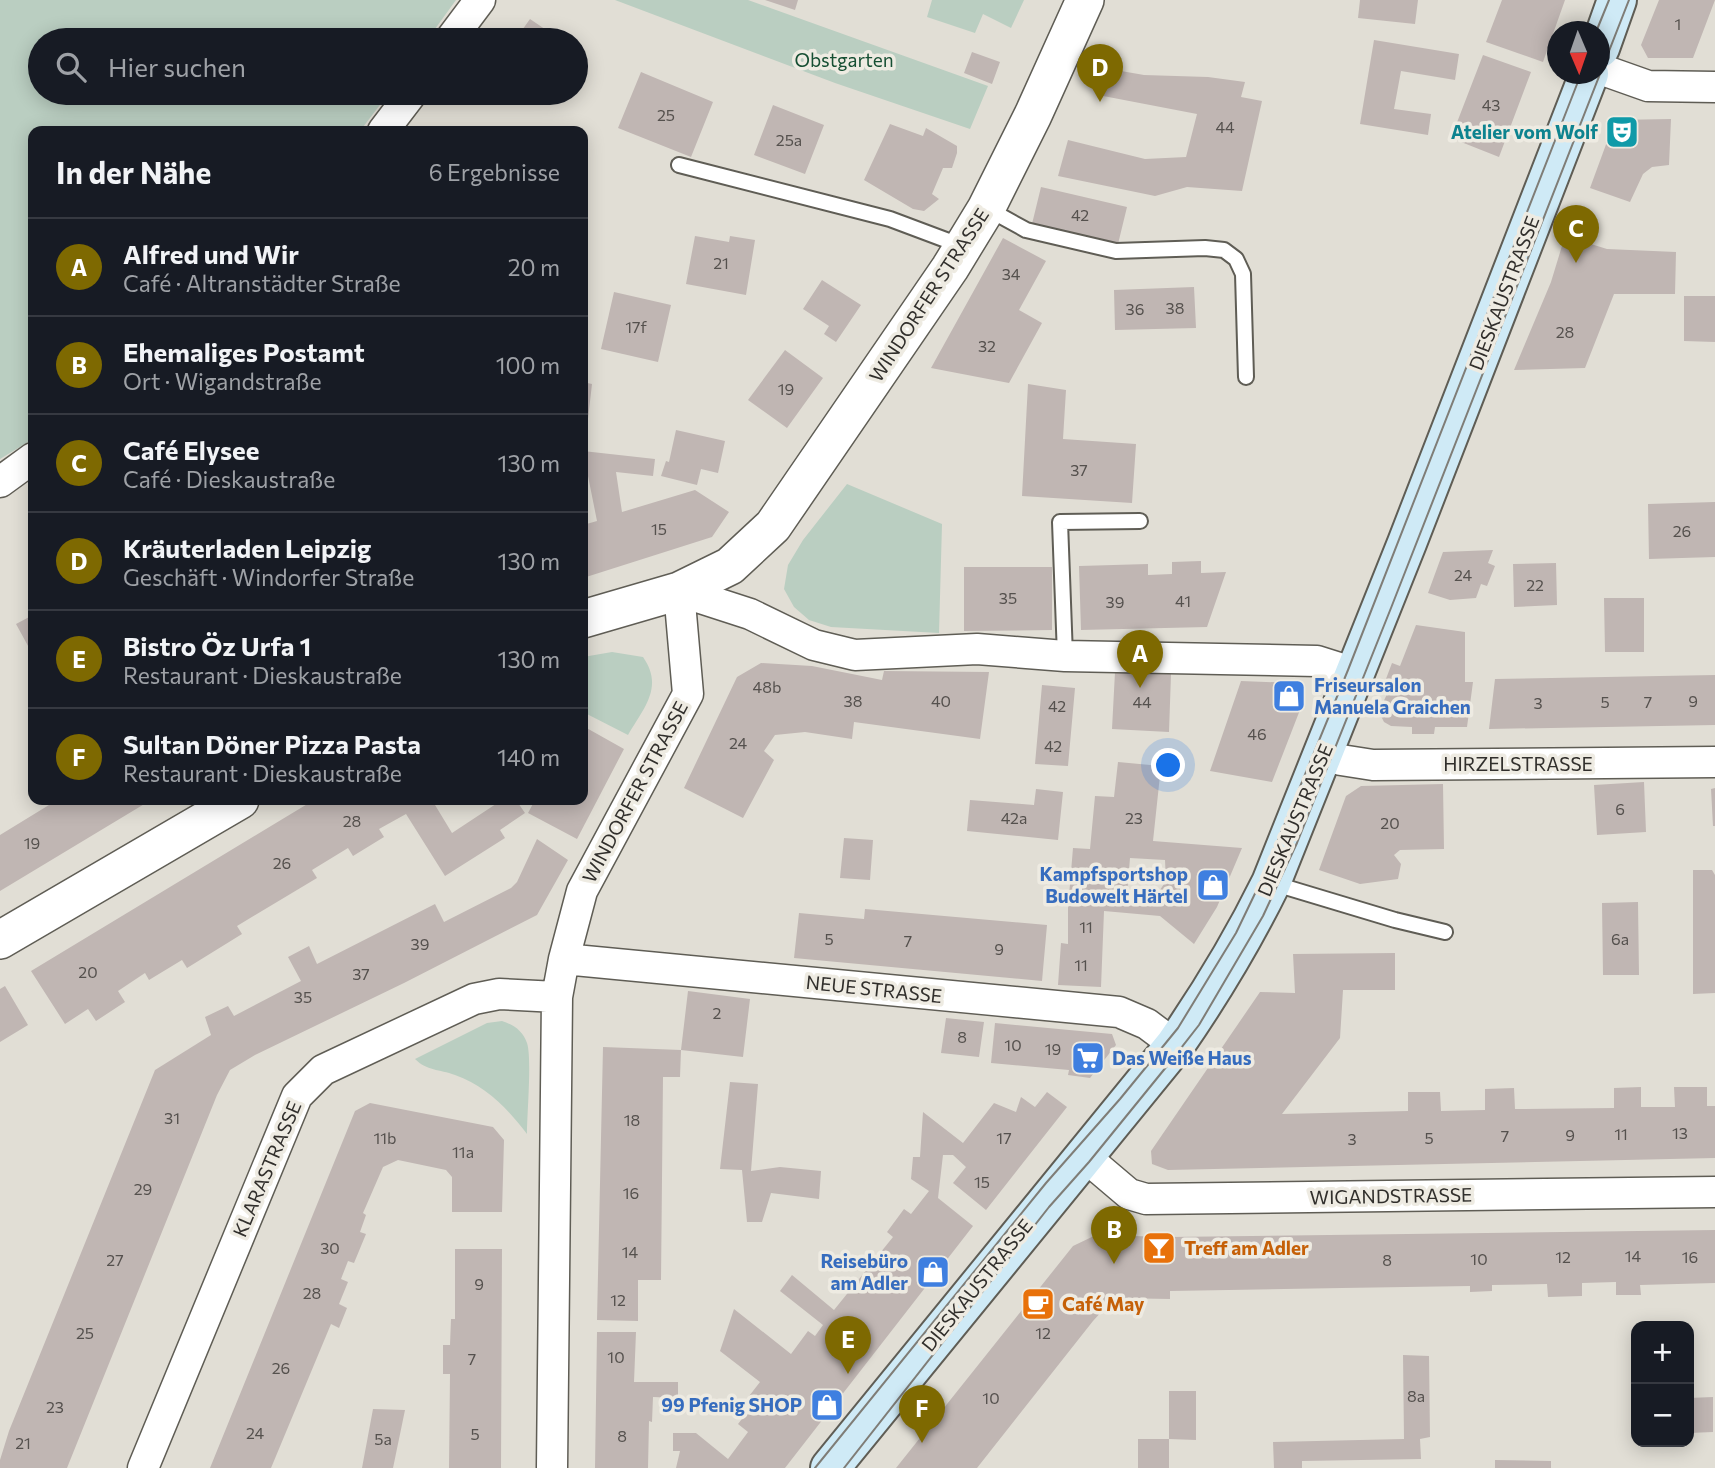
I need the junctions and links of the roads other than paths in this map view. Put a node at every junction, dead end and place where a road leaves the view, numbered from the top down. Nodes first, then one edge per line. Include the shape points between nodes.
1 (480, 0) edge
2 (1085, 0) edge
3 (1618, 0) edge
4 (1610, 21) edge
5 (459, 28) edge
6 (1610, 73) edge
7 (1586, 84) edge
8 (1715, 87) edge
9 (403, 105) edge
10 (387, 126) edge
11 (679, 165) dead end
12 (986, 209) junction
13 (963, 247) junction
14 (1246, 377) dead end
15 (28, 462) edge
16 (0, 482) edge
17 (1140, 521) dead end
18 (679, 591) junction
19 (588, 618) edge
20 (1065, 656) junction
21 (1355, 673) junction
22 (1323, 753) junction
23 (1715, 762) edge
24 (231, 805) edge
25 (1271, 883) junction
26 (1445, 932) dead end
27 (0, 940) edge
28 (564, 959) junction
29 (557, 997) junction
30 (1175, 1045) junction
31 (1083, 1155) junction
32 (1715, 1192) edge
33 (143, 1468) edge
34 (552, 1468) edge
35 (830, 1468) edge

1 - 5 street
2 - 12 street, WINDORFER STRASSE
3 - 4 main road
6 - 8 street via 1648,86
7 - 21 main road, DIESKAUSTRASSE
9 - 10 street
11 - 13 lane via 890,219
12 - 13 street, WINDORFER STRASSE
12 - 14 lane via 1026,230 1116,251 1224,250 1236,259 1242,274
13 - 18 street, WINDORFER STRASSE via 773,526 730,566
15 - 16 street
17 - 20 lane via 1060,522
18 - 19 street
18 - 20 street via 750,614 814,645 855,655 977,649
18 - 28 street, WINDORFER STRASSE via 688,694 582,891
20 - 21 street via 1317,661
21 - 22 main road, DIESKAUSTRASSE
22 - 23 street, HIRZELSTRASSE via 1373,765
22 - 25 main road, DIESKAUSTRASSE
24 - 27 street
25 - 26 lane
25 - 30 main road, DIESKAUSTRASSE via 1204,1004
28 - 29 street, WINDORFER STRASSE
28 - 30 street, NEUE STRASSE via 1119,1012 1147,1024
29 - 33 street, KLARASTRASSE via 499,994 474,999 323,1070 297,1096
29 - 34 street, WINDORFER STRASSE
30 - 31 main road, DIESKAUSTRASSE
31 - 32 street, WIGANDSTRASSE via 1129,1194 1146,1199
31 - 35 main road, DIESKAUSTRASSE

